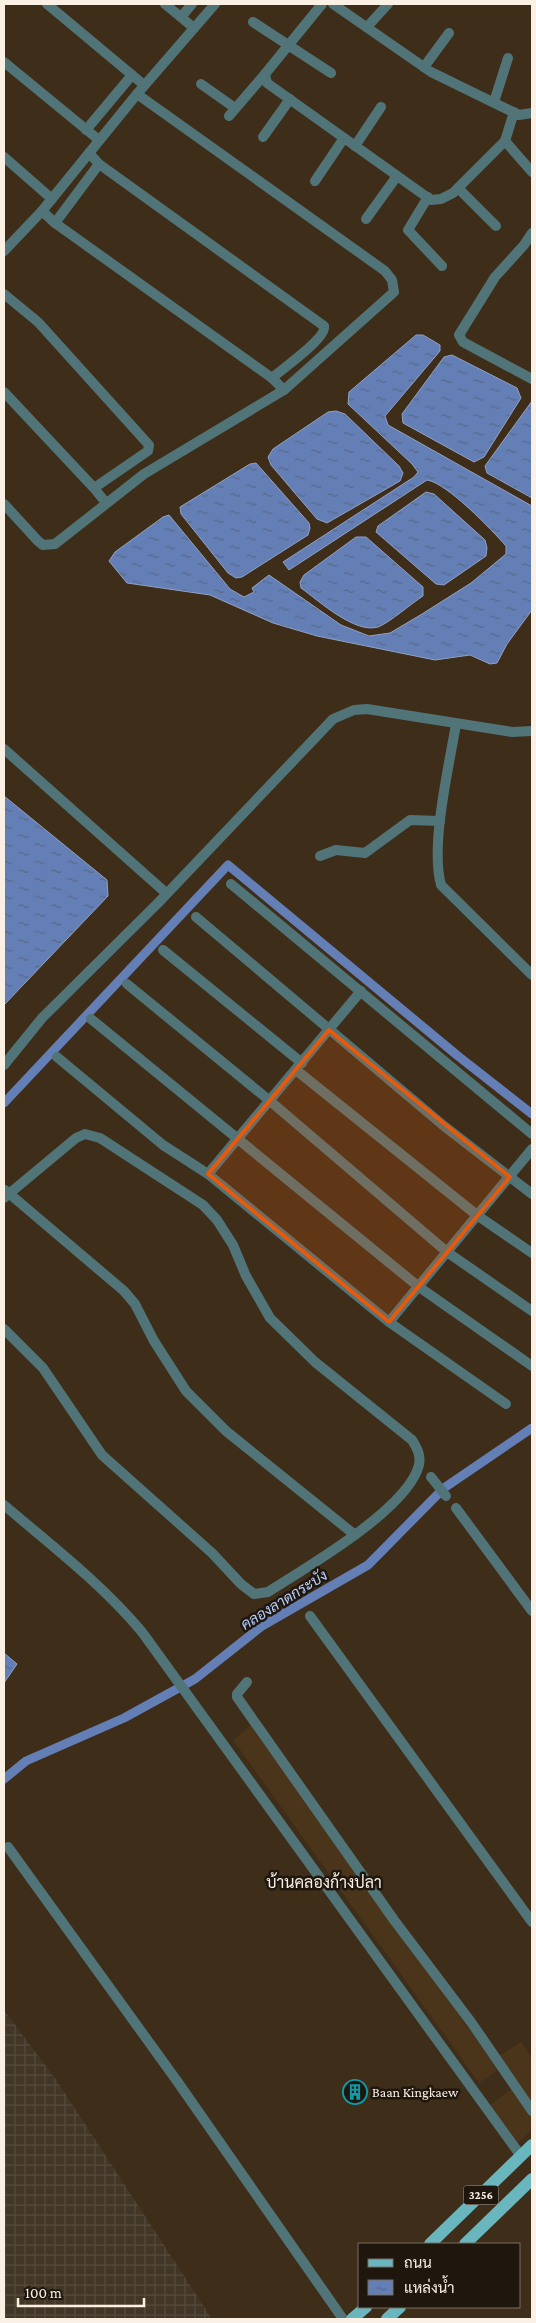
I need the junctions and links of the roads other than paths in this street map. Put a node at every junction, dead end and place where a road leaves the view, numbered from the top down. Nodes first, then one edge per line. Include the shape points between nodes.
1 (47, 4) edge
2 (165, 4) edge
3 (192, 4) edge
4 (215, 4) edge
5 (322, 4) edge
6 (333, 4) edge
7 (388, 4) edge
8 (182, 18) junction
9 (253, 22) dead end
10 (366, 27) junction
11 (194, 28) junction
12 (449, 33) dead end
13 (287, 46) junction
14 (508, 58) dead end
15 (4, 62) edge
16 (424, 67) junction
17 (331, 73) dead end
18 (265, 74) junction
19 (132, 75) junction
20 (201, 84) dead end
21 (144, 86) junction
22 (137, 94) junction
23 (290, 99) junction
24 (494, 102) junction
25 (381, 107) dead end
26 (514, 112) junction
27 (532, 113) edge
28 (86, 130) junction
29 (263, 137) dead end
30 (344, 138) junction
31 (100, 140) junction
32 (505, 140) junction
33 (355, 146) junction
34 (89, 153) junction
35 (4, 157) edge
36 (99, 164) junction
37 (532, 172) edge
38 (398, 176) junction
39 (315, 180) dead end
40 (458, 188) junction
41 (428, 197) junction
42 (52, 199) junction
43 (42, 211) junction
44 (366, 219) dead end
45 (55, 223) junction
46 (496, 226) dead end
47 (532, 233) edge
48 (528, 247) edge
49 (4, 251) edge
50 (442, 266) dead end
51 (4, 294) edge
52 (272, 378) junction
53 (532, 379) edge
54 (284, 390) junction
55 (4, 392) edge
56 (94, 488) junction
57 (106, 503) junction
58 (4, 504) edge
59 (456, 724) junction
60 (532, 731) edge
61 (4, 749) edge
62 (440, 821) junction
63 (320, 856) dead end
64 (231, 884) dead end
65 (166, 893) junction
66 (196, 917) dead end
67 (163, 950) dead end
68 (532, 974) edge
69 (127, 984) dead end
70 (361, 991) junction
71 (91, 1019) dead end
72 (329, 1030) junction
73 (57, 1057) dead end
74 (4, 1065) edge
75 (299, 1066) junction
76 (270, 1101) junction
77 (532, 1134) edge
78 (238, 1139) junction
79 (532, 1149) edge
80 (208, 1174) junction
81 (510, 1177) junction
82 (5, 1194) edge
83 (532, 1194) edge
84 (478, 1216) junction
85 (447, 1252) junction
86 (532, 1253) edge
87 (418, 1286) junction
88 (532, 1311) edge
89 (389, 1322) junction
90 (4, 1329) edge
91 (532, 1366) edge
92 (506, 1404) dead end
93 (432, 1477) dead end
94 (446, 1496) dead end
95 (4, 1505) edge
96 (456, 1508) dead end
97 (355, 1535) junction
98 (532, 1611) edge
99 (310, 1616) dead end
100 (247, 1682) dead end
101 (8, 1847) dead end
102 (532, 1922) edge
103 (532, 2110) edge
104 (532, 2145) edge
105 (521, 2156) junction
106 (532, 2179) edge
107 (431, 2243) edge
108 (466, 2243) edge
109 (365, 2308) edge
110 (399, 2308) edge
111 (343, 2319) edge
112 (352, 2319) edge
113 (387, 2319) edge

1 - 19 street
2 - 8 street
3 - 8 street
4 - 11 street
5 - 13 street
6 - 10 street
7 - 10 street
8 - 11 street
9 - 13 street
10 - 16 street
11 - 21 street
12 - 16 street
13 - 17 street
13 - 18 street
14 - 24 street
15 - 28 street
16 - 24 street
18 - 20 street via 232,112
18 - 23 street via 267,83
19 - 21 street
19 - 28 street
21 - 22 street
22 - 31 street
22 - 54 street via 392,280 395,287 390,297
23 - 29 street
23 - 30 street
24 - 26 street
25 - 33 street
26 - 27 street via 519,115
26 - 32 street
28 - 31 street
30 - 33 street
30 - 39 street
31 - 34 street
32 - 37 street
32 - 40 street
33 - 38 street
34 - 36 street
34 - 42 street
35 - 42 street
36 - 45 street
36 - 52 street via 324,326 323,334 314,344
38 - 41 street
38 - 44 street
40 - 41 street via 441,199 431,200
40 - 46 street
41 - 50 street via 408,230
42 - 43 street
43 - 45 street
43 - 49 street
45 - 52 street
47 - 48 street
48 - 53 street via 495,277 459,335 463,342
51 - 56 street via 38,322 148,445 148,451
52 - 54 street
54 - 57 street via 144,474
55 - 56 street
56 - 57 street
57 - 58 street via 50,546 38,541
59 - 60 street via 512,732
59 - 62 street
59 - 65 street via 367,710 354,710 333,719
61 - 65 street
62 - 63 street via 410,820 365,853 336,850
62 - 68 street via 438,875 441,885
64 - 70 street
65 - 74 street via 42,1018
66 - 72 street
67 - 75 street
69 - 76 street
70 - 72 street
70 - 77 street
71 - 78 street
72 - 75 street
72 - 81 street
73 - 80 street via 163,1144
75 - 76 street
75 - 84 street
76 - 78 street
76 - 85 street
78 - 80 street
78 - 87 street
79 - 81 street
80 - 89 street
81 - 83 street
81 - 84 street
82 - 97 street via 124,1291 186,1391 226,1431
82 - 97 street via 76,1138 86,1134 100,1138 203,1205 218,1220 233,1245 270,1318 315,1362 412,1440 418,1449 419,1464 411,1482 372,1523
84 - 85 street
84 - 86 street
85 - 87 street
85 - 88 street
87 - 89 street
87 - 91 street
89 - 92 street
90 - 97 street via 43,1368 102,1455 254,1594 268,1592
93 - 94 street
95 - 105 street via 127,1614
96 - 98 street
99 - 102 street
100 - 103 street via 238,1697
101 - 111 street
104 - 105 main road, 3256
105 - 107 main road, 3256
106 - 108 main road, 3256
109 - 112 main road
110 - 113 main road

